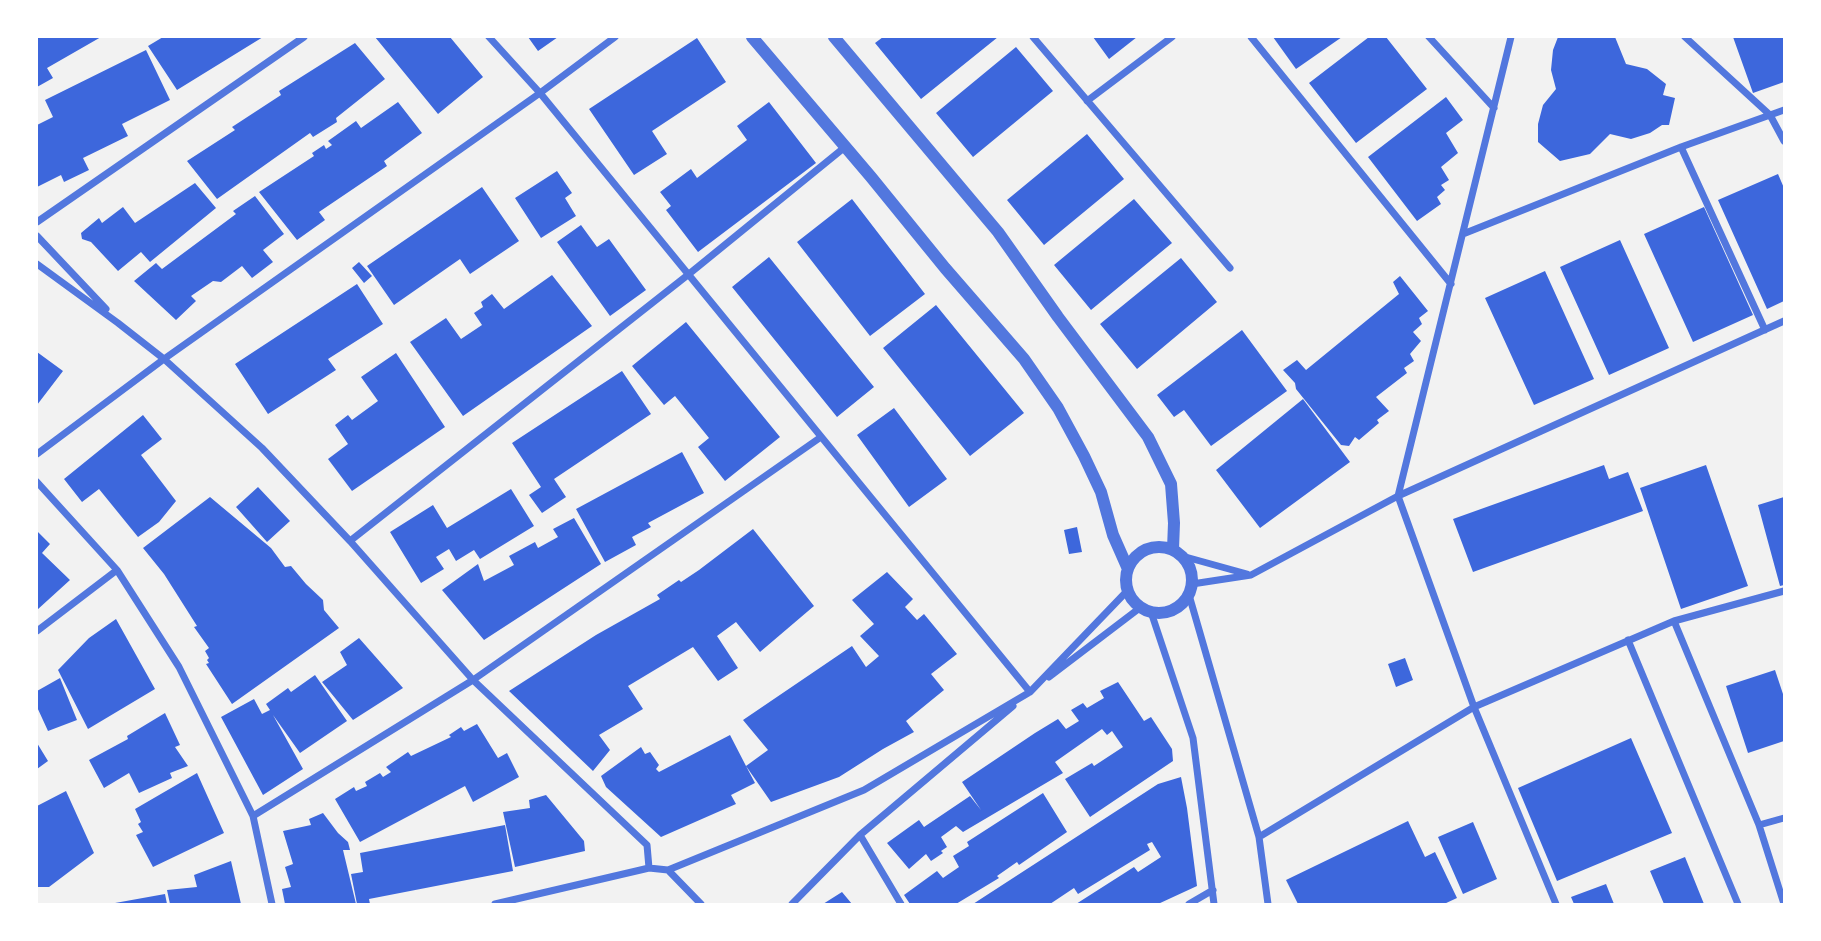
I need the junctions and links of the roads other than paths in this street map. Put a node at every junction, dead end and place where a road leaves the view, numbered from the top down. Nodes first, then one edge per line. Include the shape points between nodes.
1 (303, 37) edge
2 (489, 37) edge
3 (615, 37) edge
4 (752, 37) edge
5 (834, 37) edge
6 (1033, 37) edge
7 (1172, 37) edge
8 (1251, 37) edge
9 (1429, 37) edge
10 (1511, 37) edge
11 (1685, 37) edge
12 (540, 93) junction
13 (1087, 102) junction
14 (1494, 108) junction
15 (1784, 110) edge
16 (1770, 115) junction
17 (1784, 141) edge
18 (845, 146) junction
19 (1681, 147) junction
20 (37, 222) edge
21 (1463, 234) junction
22 (37, 236) edge
23 (37, 264) edge
24 (1230, 268) dead end
25 (689, 274) junction
26 (1451, 284) junction
27 (1784, 321) edge
28 (118, 323) junction
29 (1765, 330) junction
30 (164, 359) junction
31 (821, 437) junction
32 (37, 454) edge
33 (37, 482) edge
34 (1398, 496) junction
35 (351, 541) junction
36 (1177, 553) junction
37 (1128, 569) junction
38 (117, 570) junction
39 (1251, 575) junction
40 (1128, 590) junction
41 (1190, 590) junction
42 (1784, 591) edge
43 (1146, 609) junction
44 (1674, 621) junction
45 (37, 631) edge
46 (1628, 640) junction
47 (472, 680) junction
48 (1030, 692) junction
49 (1474, 707) junction
50 (253, 816) junction
51 (1784, 818) edge
52 (1759, 825) junction
53 (860, 835) junction
54 (1259, 837) junction
55 (649, 868) junction
56 (668, 870) junction
57 (1213, 891) junction
58 (272, 904) edge
59 (495, 904) edge
60 (701, 904) edge
61 (792, 904) edge
62 (901, 904) edge
63 (1189, 904) edge
64 (1214, 904) edge
65 (1268, 904) edge
66 (1556, 904) edge
67 (1738, 904) edge
68 (1784, 904) edge

1 - 20 street
2 - 12 street
3 - 12 street
4 - 18 street
5 - 36 street via 998,232 1148,438 1171,484
6 - 13 street
7 - 13 street
8 - 26 street
9 - 14 street
10 - 14 street
11 - 16 street
12 - 25 street
12 - 30 street
13 - 24 street
14 - 21 street
15 - 16 street
16 - 17 street
16 - 19 street
18 - 25 street
18 - 37 street via 1024,359 1058,408 1101,492
19 - 21 street
19 - 29 street
21 - 26 street
22 - 28 street
23 - 28 street
25 - 31 street
25 - 35 street
26 - 34 street
27 - 29 street
28 - 30 street
29 - 34 street
30 - 32 street
30 - 35 street via 262,448
31 - 47 street
31 - 48 street
33 - 38 street
34 - 39 street
34 - 49 street
35 - 47 street
36 - 37 street via 1151,548 1133,559
36 - 39 street
36 - 41 street via 1192,574
37 - 40 street
38 - 45 street
38 - 50 street via 179,667
39 - 41 street
40 - 43 street
40 - 48 street
41 - 43 street via 1173,610
41 - 54 street
42 - 44 street
43 - 48 street
43 - 57 street via 1193,738
44 - 46 street
44 - 52 street
46 - 49 street
46 - 67 street
47 - 50 street
47 - 55 street via 647,845
48 - 53 street
48 - 56 street via 864,790
49 - 54 street
49 - 66 street
50 - 58 street
51 - 52 street
52 - 68 street
53 - 61 street
53 - 62 street
54 - 65 street
55 - 56 street
55 - 59 street
56 - 60 street
57 - 63 street
57 - 64 street

